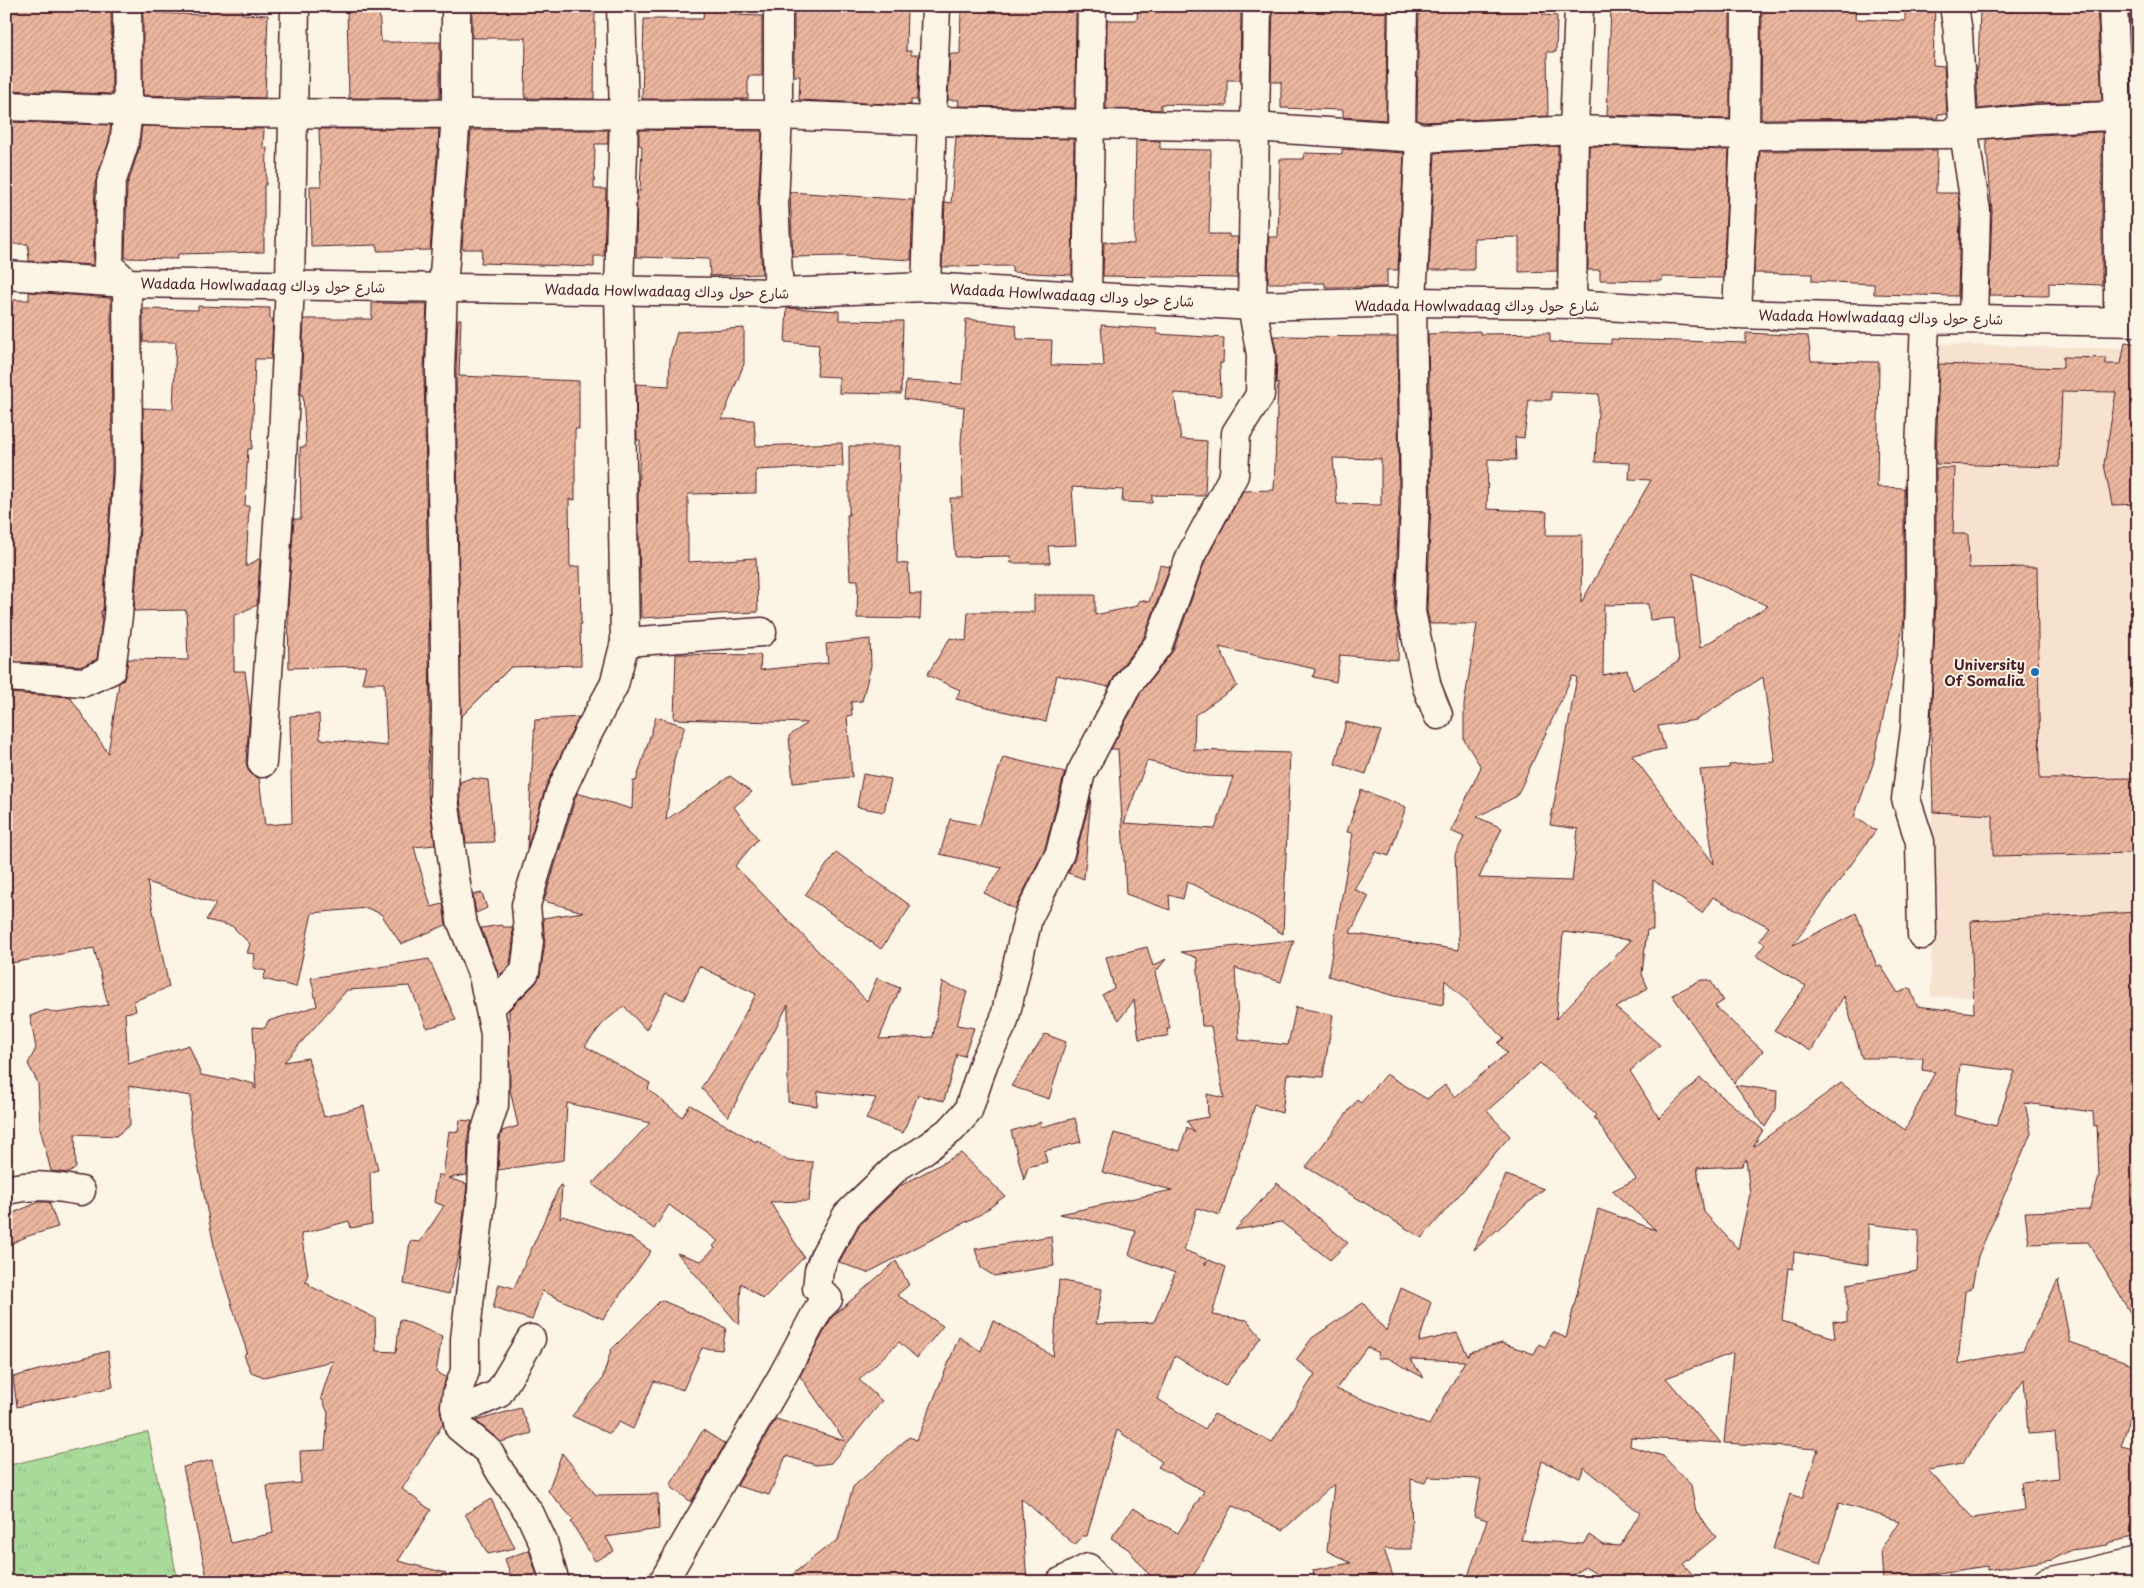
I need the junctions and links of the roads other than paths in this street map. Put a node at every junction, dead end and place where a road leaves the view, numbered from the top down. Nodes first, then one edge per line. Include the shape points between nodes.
1 (127, 6) edge
2 (295, 6) edge
3 (456, 6) edge
4 (621, 6) edge
5 (778, 6) edge
6 (936, 6) edge
7 (1092, 6) edge
8 (1257, 6) edge
9 (1404, 6) edge
10 (1579, 6) edge
11 (1746, 6) edge
12 (1954, 6) edge
13 (2114, 6) edge
14 (6, 106) edge
15 (128, 112) junction
16 (294, 113) junction
17 (456, 115) junction
18 (624, 115) junction
19 (778, 115) junction
20 (2128, 115) edge
21 (933, 121) junction
22 (1092, 123) junction
23 (1963, 126) junction
24 (1254, 128) junction
25 (1574, 130) junction
26 (1745, 135) junction
27 (1420, 138) junction
28 (6, 276) edge
29 (127, 283) junction
30 (290, 285) junction
31 (926, 286) junction
32 (443, 288) junction
33 (619, 290) junction
34 (778, 293) junction
35 (1087, 295) junction
36 (1412, 302) junction
37 (1572, 304) junction
38 (1252, 306) junction
39 (1737, 314) junction
40 (1973, 319) junction
41 (1925, 320) junction
42 (2128, 321) edge
43 (762, 632) dead end
44 (625, 642) junction
45 (6, 677) edge
46 (1438, 716) dead end
47 (262, 763) dead end
48 (1922, 935) dead end
49 (490, 1007) junction
50 (6, 1190) edge
51 (80, 1191) dead end
52 (531, 1339) dead end
53 (456, 1412) junction
54 (2138, 1561) edge
55 (555, 1582) edge
56 (663, 1582) edge
57 (1061, 1582) edge
58 (1099, 1582) edge
59 (2046, 1582) edge

1 - 15 street
2 - 16 street
3 - 17 street
4 - 18 street
5 - 19 street
6 - 21 street
7 - 22 street
8 - 24 street
9 - 27 street via 1401,130
10 - 25 street
11 - 26 street
12 - 23 street
13 - 20 street
14 - 15 street
15 - 16 street
15 - 29 street via 124,144 111,184 109,266
16 - 17 street
16 - 30 street
17 - 18 street
17 - 32 street
18 - 19 street
18 - 33 street
19 - 21 street
19 - 34 street via 774,204
20 - 23 street
20 - 42 street
21 - 22 street
21 - 31 street
22 - 24 street
22 - 35 street
23 - 26 street via 1949,134
23 - 40 street via 1976,211
24 - 27 street
24 - 38 street
25 - 26 street
25 - 27 street
25 - 37 street
26 - 39 street
27 - 36 street
28 - 29 street, Wadada Howlwadaag شارع حول وداك
29 - 30 street, Wadada Howlwadaag شارع حول وداك
29 - 45 street via 128,472 111,670 84,682
30 - 32 street, Wadada Howlwadaag شارع حول وداك
30 - 47 street
31 - 34 street, Wadada Howlwadaag شارع حول وداك
31 - 35 street, Wadada Howlwadaag شارع حول وداك
32 - 33 street, Wadada Howlwadaag شارع حول وداك
32 - 49 street via 440,380 446,711 444,799 462,920 483,976
33 - 34 street, Wadada Howlwadaag شارع حول وداك
33 - 44 street
35 - 38 street, Wadada Howlwadaag شارع حول وداك
36 - 37 street, Wadada Howlwadaag شارع حول وداك
36 - 38 street, Wadada Howlwadaag شارع حول وداك
36 - 46 street via 1415,502 1411,612 1427,687
37 - 39 street, Wadada Howlwadaag شارع حول وداك
38 - 56 street via 1261,356 1260,395 1236,433 1234,475 1191,555 1158,645 1128,684 1081,773 1060,852 1028,918 1004,1021 984,1062 968,1111 952,1129 898,1166 847,1215 819,1270 817,1288 828,1299 819,1308
39 - 41 street, Wadada Howlwadaag شارع حول وداك
40 - 41 street, Wadada Howlwadaag شارع حول وداك
40 - 42 street, Wadada Howlwadaag شارع حول وداك
41 - 48 street via 1918,670 1915,729 1906,798 1920,842
43 - 44 street
44 - 49 street via 614,685 560,793 526,906 529,941 525,972
49 - 53 street via 495,1034 494,1105 484,1136 482,1192 465,1339 465,1371 457,1393
50 - 51 street via 27,1185 51,1185
52 - 53 street via 498,1394
53 - 55 street via 459,1427 488,1451 530,1514 543,1542
54 - 59 street
57 - 58 street via 1088,1568

